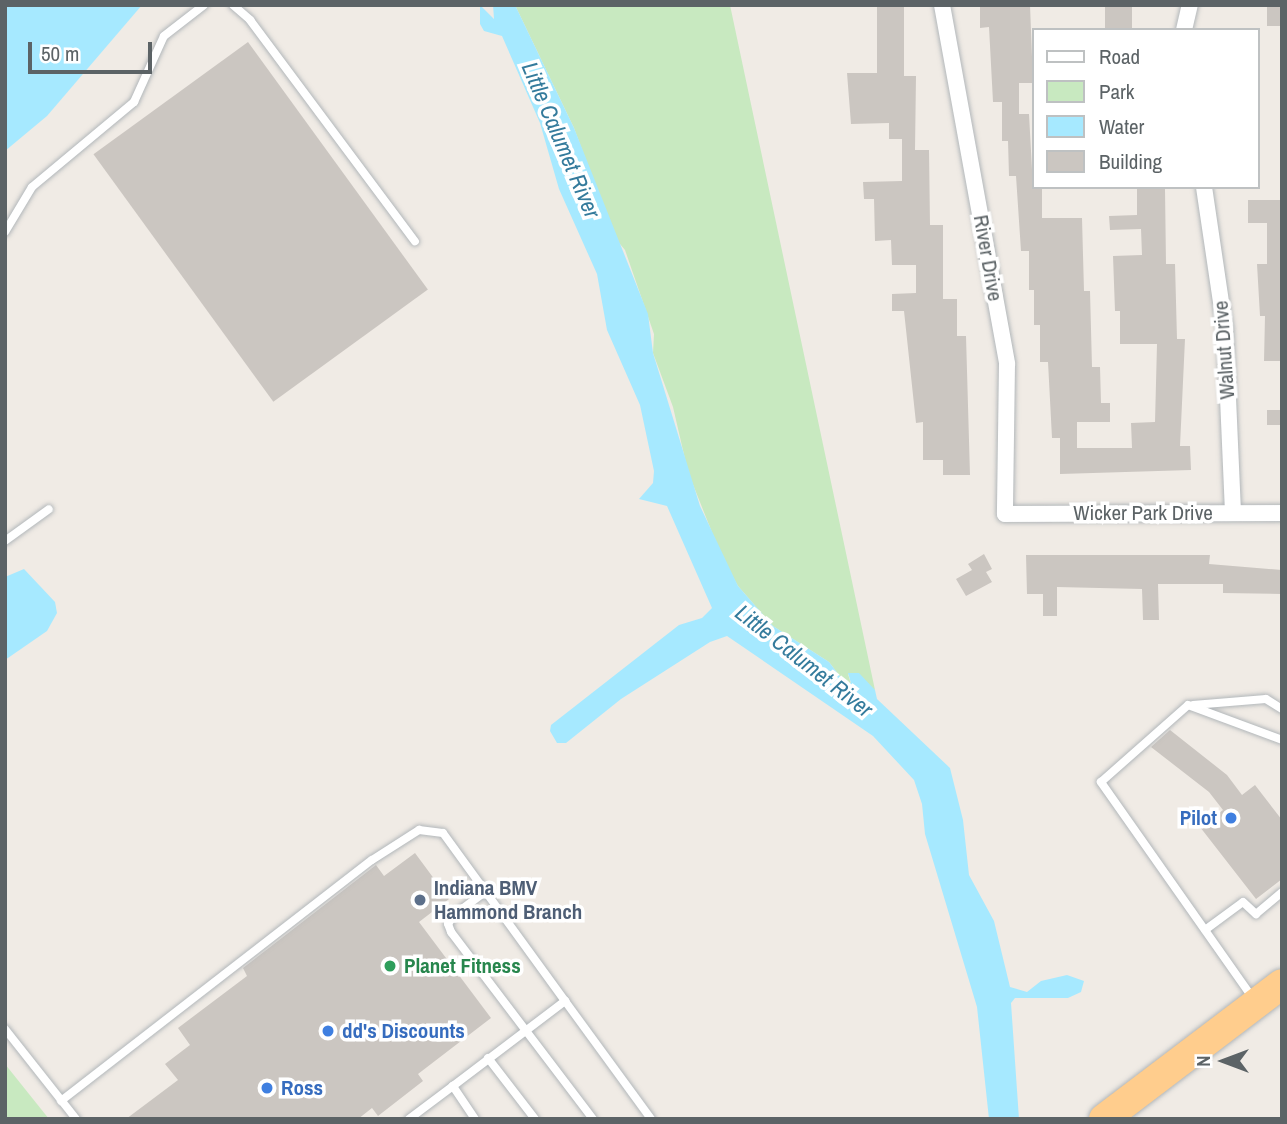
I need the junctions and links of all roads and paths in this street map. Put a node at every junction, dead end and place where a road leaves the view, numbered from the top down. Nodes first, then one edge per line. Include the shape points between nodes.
1 (204, 5) edge
2 (233, 5) edge
3 (942, 5) edge
4 (1189, 5) edge
5 (1184, 28) edge
6 (1204, 189) edge
7 (5, 232) edge
8 (415, 241) dead end
9 (49, 509) dead end
10 (1233, 513) junction
11 (1282, 513) edge
12 (1005, 514) joint
13 (5, 541) edge
14 (1188, 705) junction
15 (1282, 709) edge
16 (1282, 740) edge
17 (486, 891) junction
18 (1282, 892) edge
19 (1205, 930) junction
20 (1282, 984) edge
21 (565, 1001) junction
22 (1256, 1003) junction
23 (5, 1029) edge
24 (524, 1030) junction
25 (488, 1058) junction
26 (453, 1086) junction
27 (61, 1101) junction
28 (413, 1118) edge
29 (76, 1119) edge
30 (475, 1119) edge
31 (535, 1119) edge
32 (593, 1119) edge
33 (651, 1119) edge
34 (1104, 1119) edge

1 - 7 lane via 164,36 134,102 32,187
2 - 8 lane via 250,20
3 - 12 street, River Drive via 1007,364
4 - 5 street
6 - 10 street, Walnut Drive via 1225,328
9 - 13 lane
10 - 11 street, Wicker Park Drive
10 - 12 street, Wicker Park Drive
14 - 15 lane via 1266,699
14 - 16 lane
14 - 19 lane via 1101,782
17 - 21 lane
17 - 24 lane via 448,924
17 - 27 lane via 443,833 419,830 372,860
18 - 19 lane via 1256,914 1243,902
19 - 22 lane
20 - 22 highway
21 - 24 lane
21 - 33 lane
22 - 34 highway
23 - 27 lane
24 - 25 lane
24 - 32 lane
25 - 26 lane
25 - 31 lane
26 - 28 lane
26 - 30 lane
27 - 29 lane

